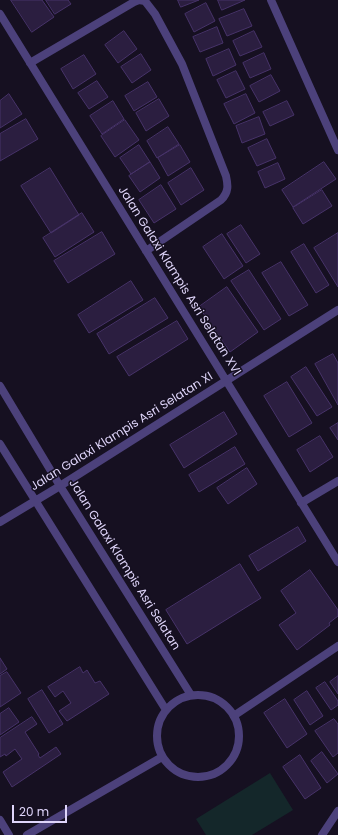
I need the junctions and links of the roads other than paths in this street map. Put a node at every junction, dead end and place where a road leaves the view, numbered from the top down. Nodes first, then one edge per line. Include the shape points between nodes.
1 (271, 0) edge
2 (0, 14) edge
3 (30, 63) junction
4 (338, 150) edge
5 (146, 251) junction
6 (338, 310) edge
7 (226, 381) junction
8 (0, 386) edge
9 (0, 444) edge
10 (338, 482) edge
11 (60, 486) junction
12 (35, 500) junction
13 (302, 503) junction
14 (0, 522) edge
15 (338, 562) edge
16 (338, 646) edge
17 (191, 695) junction
18 (166, 710) junction
19 (235, 715) junction
20 (162, 757) junction
21 (338, 811) edge
22 (0, 820) edge
23 (9, 835) edge
24 (27, 835) edge
25 (322, 835) edge

1 - 4 street
2 - 3 street, Jalan Galaxi Klampis Asri Selatan XVI
3 - 5 street, Jalan Galaxi Klampis Asri Selatan XVI
3 - 5 street via 139,0 145,1 156,14 198,102 226,176 227,190 222,200
5 - 7 street, Jalan Galaxi Klampis Asri Selatan XVI
6 - 7 street, Jalan Galaxi Klampis Asri Selatan XI
7 - 11 street, Jalan Galaxi Klampis Asri Selatan XI
7 - 13 street, Jalan Galaxi Klampis Asri Selatan XVI
8 - 11 street, Jalan Galaxi Klampis Asri Selatan
9 - 12 street
10 - 13 street
11 - 12 street, Jalan Galaxi Klampis Asri Selatan XI
11 - 17 street, Jalan Galaxi Klampis Asri Selatan
12 - 14 street, Jalan Galaxi Klampis Asri Selatan XI
12 - 18 street
13 - 15 street, Jalan Galaxi Klampis Asri Selatan XVI
16 - 19 street
17 - 18 street via 178,700
17 - 19 street via 216,698 227,705
18 - 20 street via 157,733
19 - 20 street via 240,740 229,764 219,772 194,777 182,774
20 - 24 street
21 - 25 street
22 - 23 street

